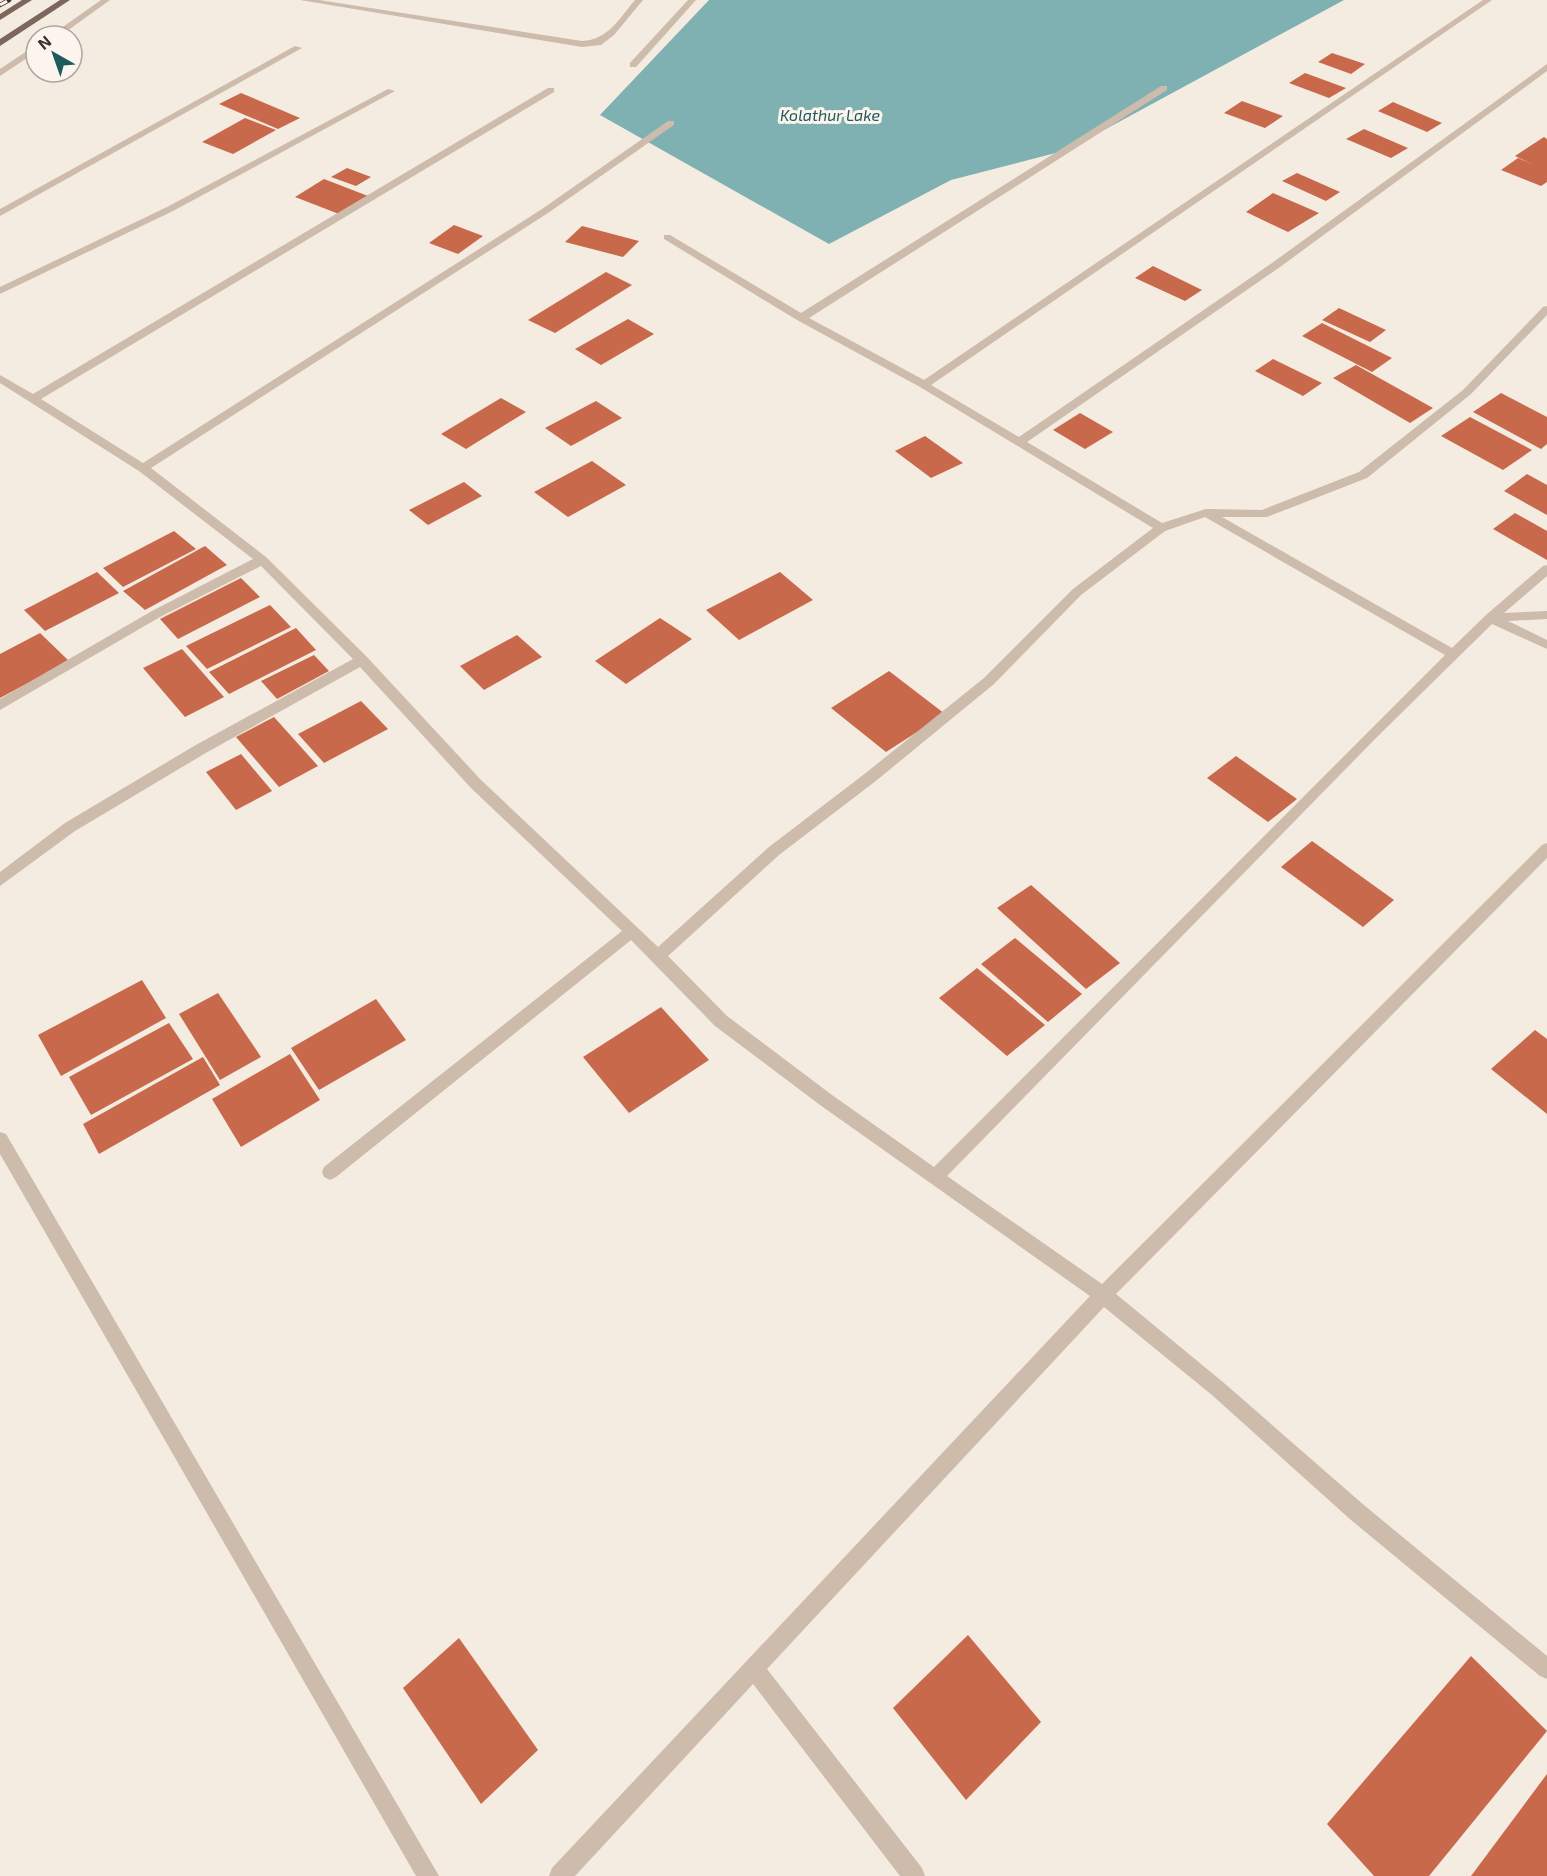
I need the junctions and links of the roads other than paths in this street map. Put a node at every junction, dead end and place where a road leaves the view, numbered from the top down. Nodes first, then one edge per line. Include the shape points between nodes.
1 (28, 0) edge
2 (66, 0) edge
3 (106, 0) edge
4 (304, 0) edge
5 (639, 0) edge
6 (692, 0) edge
7 (1488, 0) edge
8 (0, 18) edge
9 (71, 24) edge
10 (0, 44) edge
11 (298, 48) dead end
12 (24, 56) edge
13 (633, 65) dead end
14 (1547, 68) edge
15 (0, 73) edge
16 (1164, 88) dead end
17 (551, 90) dead end
18 (391, 91) dead end
19 (671, 123) dead end
20 (0, 213) edge
21 (667, 237) dead end
22 (0, 291) edge
23 (1547, 309) edge
24 (801, 318) junction
25 (0, 378) edge
26 (924, 385) junction
27 (33, 399) junction
28 (1018, 443) junction
29 (143, 468) junction
30 (1206, 513) junction
31 (1161, 528) junction
32 (262, 560) junction
33 (1547, 569) edge
34 (1547, 615) edge
35 (1490, 618) junction
36 (1547, 645) edge
37 (1453, 654) junction
38 (362, 660) junction
39 (0, 705) edge
40 (1547, 849) edge
41 (0, 880) edge
42 (632, 931) junction
43 (658, 956) junction
44 (0, 1139) edge
45 (330, 1172) dead end
46 (936, 1176) junction
47 (1103, 1295) junction
48 (754, 1669) junction
49 (1547, 1669) edge
50 (428, 1876) edge
51 (560, 1876) edge
52 (914, 1876) edge

1 - 8 main road
2 - 10 main road
3 - 9 street
4 - 5 street via 582,44 598,43 611,33
6 - 13 street
7 - 26 street
11 - 20 street
12 - 15 street
14 - 28 street via 1276,265
16 - 24 street
17 - 27 street
18 - 22 street via 170,209
19 - 29 street via 545,211
21 - 24 street
23 - 30 street via 1467,392 1363,475 1263,514
24 - 26 street
25 - 27 street
26 - 28 street
27 - 29 street
28 - 31 street
29 - 32 street
30 - 31 street
30 - 37 street
31 - 43 street via 1077,592 989,681 774,851
32 - 38 street
32 - 39 street via 156,614
33 - 35 street
34 - 35 street
35 - 36 street
35 - 37 street
37 - 46 street
38 - 41 street via 70,827
38 - 42 street via 476,784
40 - 47 street
42 - 43 street
42 - 45 street
43 - 46 street via 721,1021
44 - 50 street
46 - 47 street
47 - 48 street
47 - 49 street
48 - 51 street
48 - 52 street

